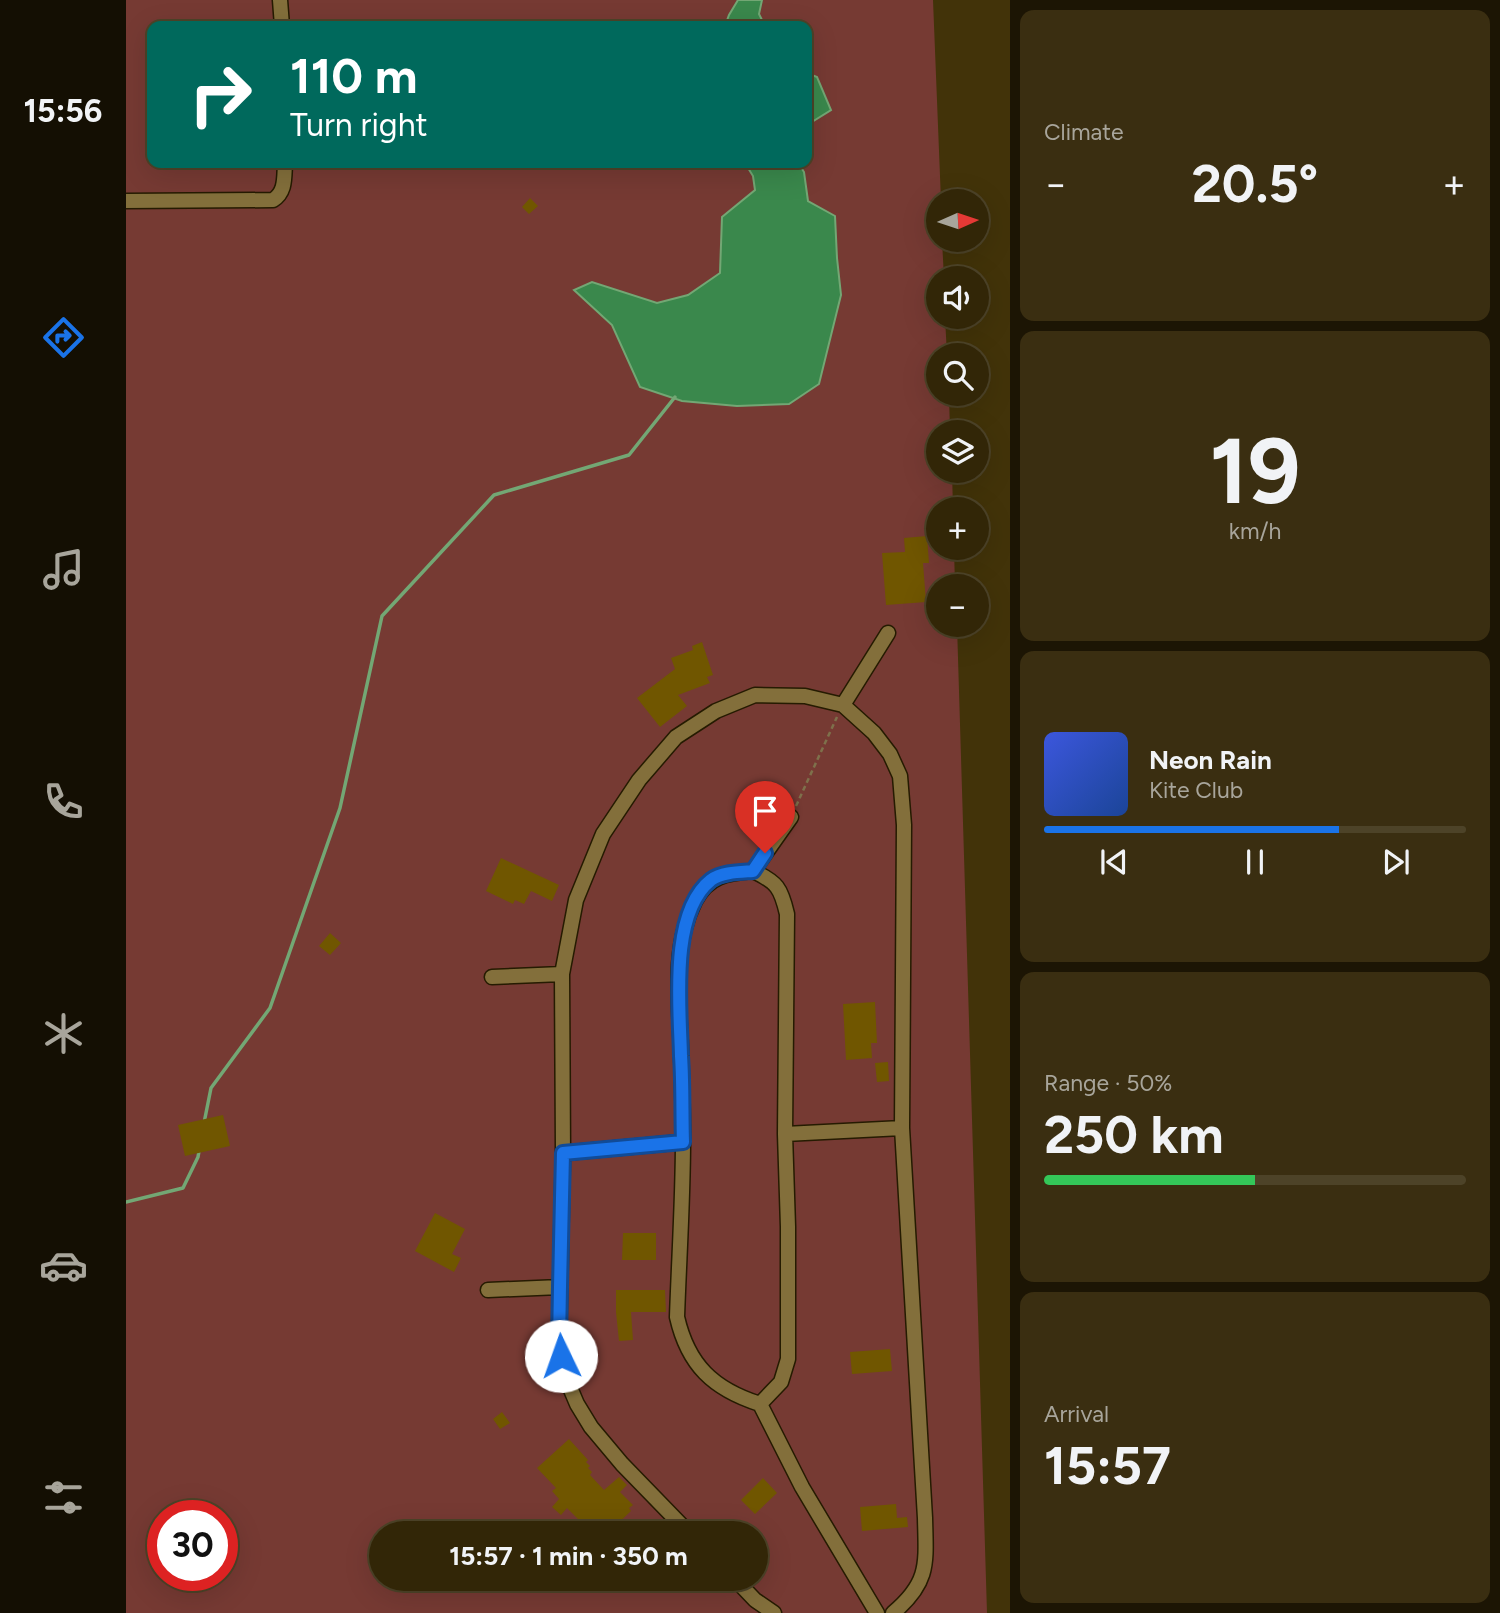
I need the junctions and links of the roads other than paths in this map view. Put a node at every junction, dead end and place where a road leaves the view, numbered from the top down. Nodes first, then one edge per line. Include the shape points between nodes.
1 (280, 0) edge
2 (282, 21) edge
3 (285, 168) edge
4 (126, 201) edge
5 (888, 633) dead end
6 (843, 705) junction
7 (791, 817) road end
8 (753, 871) junction
9 (562, 974) junction
10 (492, 977) dead end
11 (902, 1128) junction
12 (785, 1134) junction
13 (683, 1142) junction
14 (563, 1153) junction
15 (560, 1287) junction
16 (488, 1290) dead end
17 (760, 1404) junction
18 (677, 1521) edge
19 (746, 1591) edge
20 (774, 1613) edge
21 (877, 1613) edge
22 (892, 1613) edge

1 - 2 street
3 - 4 street via 282,192 273,200
5 - 6 street
6 - 9 street via 805,696 755,695 716,710 676,737 639,780 603,834 576,900
6 - 11 street via 874,733 900,776 904,825
7 - 8 street
8 - 12 street via 769,878 782,895 787,914
8 - 13 street via 712,880 696,898 681,942
9 - 10 street
9 - 14 street
11 - 12 street
11 - 22 street via 926,1566 908,1601
12 - 17 street via 788,1359 781,1382
13 - 14 street
13 - 17 street via 677,1317 681,1335 703,1371 724,1389
14 - 15 street
15 - 16 street
15 - 18 street via 563,1371 577,1404 622,1464
17 - 21 street via 802,1488
19 - 20 street

